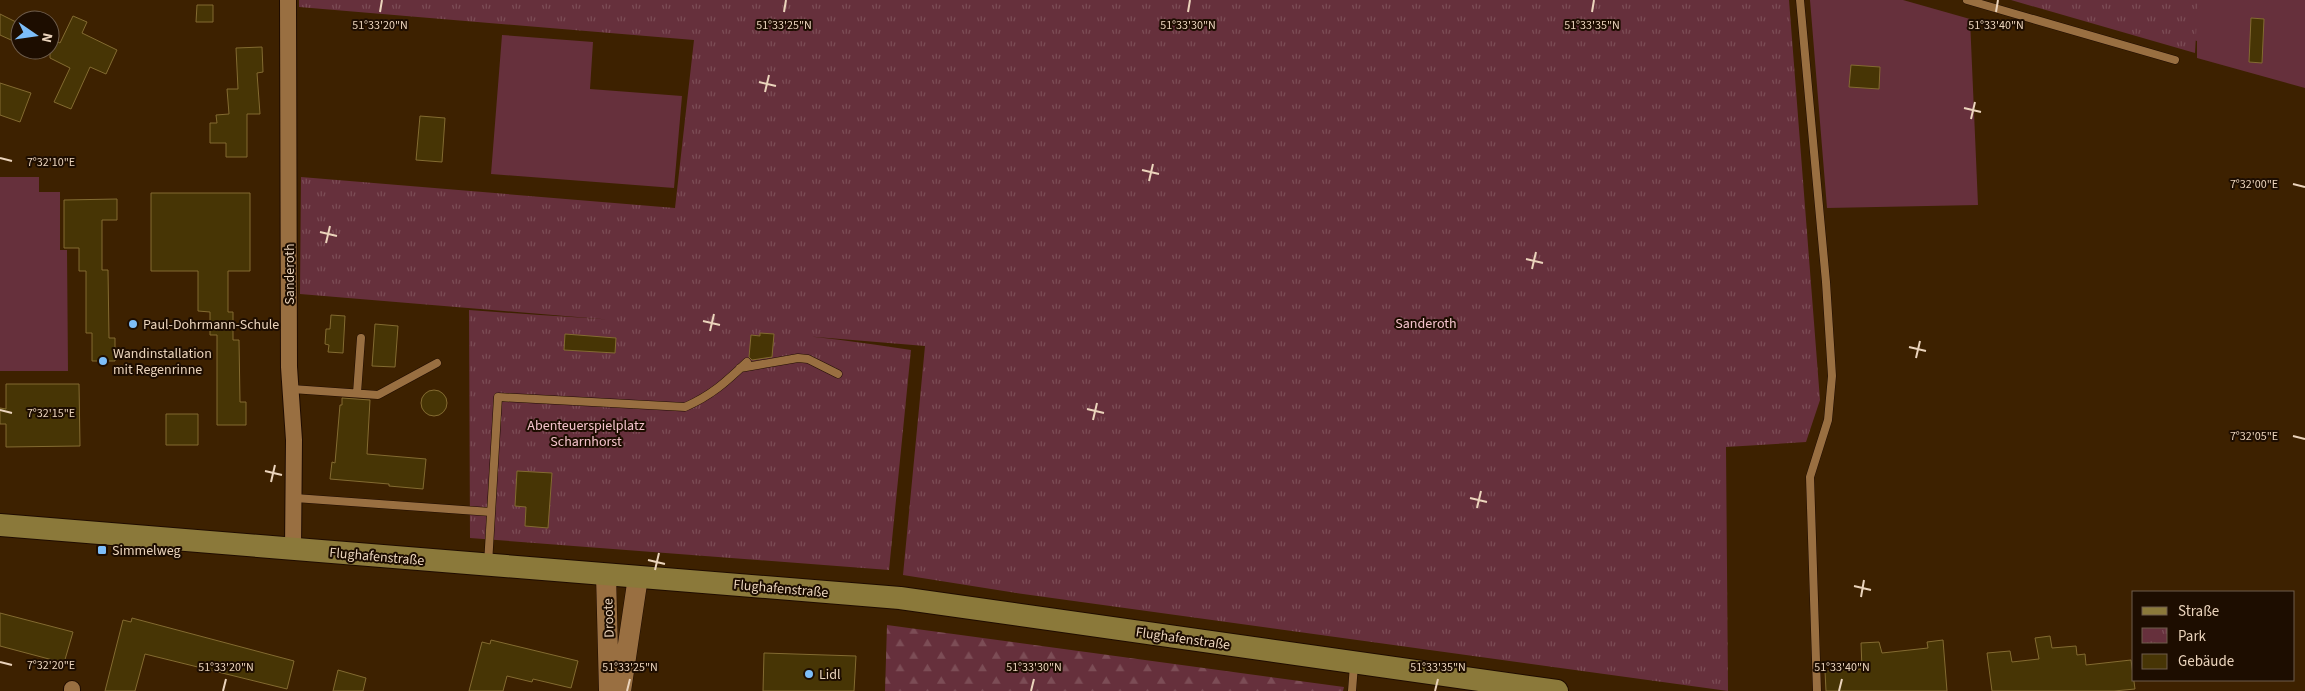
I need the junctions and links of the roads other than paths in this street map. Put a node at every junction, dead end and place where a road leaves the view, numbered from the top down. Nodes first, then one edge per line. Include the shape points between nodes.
1 (288, 0) edge
2 (1800, 0) edge
3 (1967, 0) edge
4 (2175, 60) dead end
5 (361, 338) dead end
6 (747, 362) dead end
7 (437, 363) dead end
8 (740, 368) junction
9 (838, 374) dead end
10 (292, 389) junction
11 (357, 394) junction
12 (295, 498) junction
13 (491, 512) junction
14 (0, 525) edge
15 (293, 549) junction
16 (488, 566) junction
17 (606, 574) junction
18 (638, 576) junction
19 (1354, 663) junction
20 (609, 691) edge
21 (621, 691) edge
22 (1352, 691) edge
23 (1557, 691) edge
24 (1817, 691) edge

1 - 10 street, Sanderoth
2 - 24 lane via 1832,376 1828,420 1810,478
3 - 4 lane
5 - 11 lane
6 - 8 lane
7 - 11 lane via 378,395
8 - 9 lane via 798,358 808,359
8 - 13 lane via 719,389 685,407 498,397
10 - 11 lane
10 - 12 street, Sanderoth
12 - 13 lane
12 - 15 street, Sanderoth
13 - 16 lane
14 - 15 main road, Flughafenstraße
15 - 16 main road, Flughafenstraße
16 - 17 main road, Flughafenstraße
17 - 18 main road, Flughafenstraße
17 - 20 street, Droote
18 - 19 main road, Flughafenstraße via 900,598
18 - 21 street, Droote
19 - 22 lane
19 - 23 main road, Flughafenstraße

